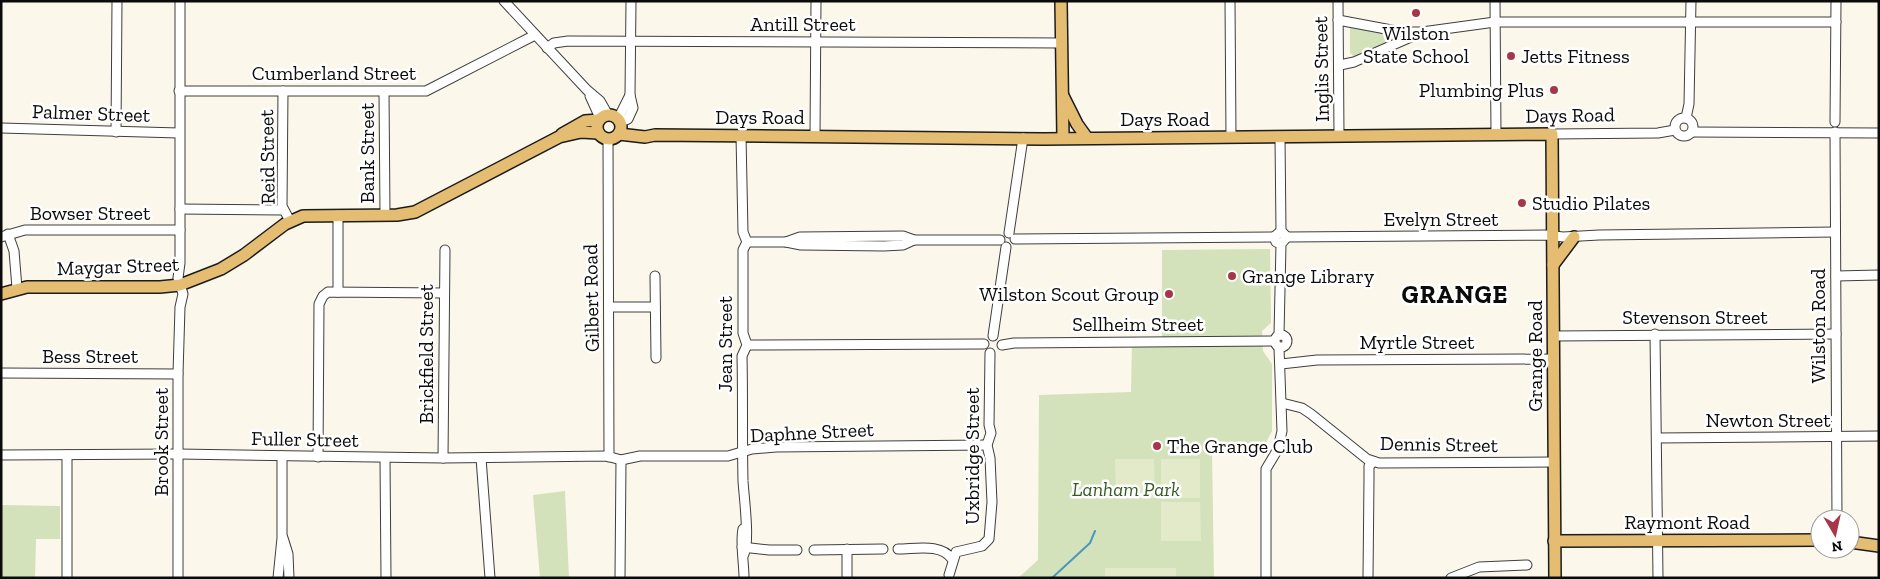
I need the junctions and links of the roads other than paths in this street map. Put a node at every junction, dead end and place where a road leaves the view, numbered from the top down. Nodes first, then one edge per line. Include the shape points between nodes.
1 (117, 1) edge
2 (180, 1) edge
3 (504, 1) edge
4 (631, 1) edge
5 (816, 1) edge
6 (1062, 1) edge
7 (1230, 1) edge
8 (1338, 1) edge
9 (1495, 1) edge
10 (1691, 1) edge
11 (1836, 1) edge
12 (1338, 20) junction
13 (1495, 22) junction
14 (1690, 22) junction
15 (1836, 22) junction
16 (1396, 31) junction
17 (1422, 32) junction
18 (535, 35) junction
19 (631, 41) junction
20 (816, 42) junction
21 (1061, 43) junction
22 (1397, 43) junction
23 (547, 48) junction
24 (1340, 65) junction
25 (180, 91) junction
26 (283, 92) junction
27 (384, 92) junction
28 (1061, 92) junction
29 (1686, 118) junction
30 (612, 122) junction
31 (1835, 122) dead end
32 (1, 128) edge
33 (1675, 130) junction
34 (116, 132) junction
35 (1692, 132) junction
36 (1835, 132) junction
37 (1879, 132) edge
38 (179, 133) junction
39 (1552, 134) junction
40 (815, 135) junction
41 (1496, 135) junction
42 (603, 136) junction
43 (741, 136) junction
44 (1339, 136) junction
45 (560, 137) junction
46 (1231, 137) junction
47 (1280, 137) junction
48 (1023, 138) junction
49 (1063, 138) junction
50 (1088, 138) junction
51 (180, 210) junction
52 (283, 210) junction
53 (338, 215) junction
54 (385, 215) junction
55 (290, 221) junction
56 (180, 230) junction
57 (1835, 232) junction
58 (4, 234) edge
59 (1012, 236) junction
60 (1553, 236) junction
61 (1281, 237) junction
62 (1574, 237) junction
63 (747, 242) junction
64 (1003, 244) junction
65 (445, 250) dead end
66 (180, 263) junction
67 (1553, 265) junction
68 (1879, 275) edge
69 (655, 276) dead end
70 (1836, 276) junction
71 (194, 280) junction
72 (175, 286) junction
73 (17, 288) junction
74 (338, 292) junction
75 (444, 292) junction
76 (1, 294) edge
77 (609, 307) junction
78 (654, 307) junction
79 (1655, 334) junction
80 (1836, 334) junction
81 (993, 336) junction
82 (1554, 336) junction
83 (1277, 341) junction
84 (984, 344) junction
85 (747, 345) junction
86 (1002, 345) junction
87 (990, 353) junction
88 (656, 358) dead end
89 (1554, 359) junction
90 (1281, 364) junction
91 (1, 373) edge
92 (178, 374) junction
93 (1282, 403) junction
94 (1879, 436) edge
95 (1837, 437) junction
96 (1657, 438) junction
97 (988, 445) junction
98 (742, 452) junction
99 (178, 454) junction
100 (67, 455) junction
101 (1, 456) edge
102 (282, 456) junction
103 (318, 457) junction
104 (609, 457) junction
105 (385, 458) junction
106 (443, 458) junction
107 (481, 458) junction
108 (621, 460) junction
109 (1374, 462) junction
110 (1554, 462) junction
111 (1837, 509) edge
112 (282, 538) junction
113 (1879, 538) edge
114 (1860, 539) edge
115 (1554, 540) junction
116 (1810, 540) edge
117 (1658, 541) junction
118 (1860, 542) edge
119 (1879, 546) edge
120 (744, 549) junction
121 (847, 549) junction
122 (883, 549) dead end
123 (898, 549) dead end
124 (797, 550) dead end
125 (814, 550) dead end
126 (950, 554) junction
127 (1527, 566) dead end
128 (949, 576) edge
129 (67, 578) edge
130 (178, 578) edge
131 (278, 578) edge
132 (289, 578) edge
133 (386, 578) edge
134 (490, 578) edge
135 (620, 578) edge
136 (744, 578) edge
137 (847, 578) edge
138 (1266, 578) edge
139 (1368, 578) edge
140 (1451, 578) edge
141 (1555, 578) edge
142 (1658, 578) edge

1 - 34 street
2 - 25 street, Brook Street
3 - 18 street
4 - 19 street
5 - 20 street
6 - 21 main road
7 - 46 street
8 - 12 street, Inglis Street
9 - 13 street
10 - 14 street
11 - 15 street
12 - 16 street
12 - 24 street, Inglis Street
13 - 14 street
13 - 17 street
13 - 41 street
14 - 15 street
14 - 29 street
15 - 31 street
16 - 17 street
16 - 22 street
17 - 22 street
18 - 23 street
18 - 27 street, Cumberland Street via 431,90
19 - 20 street, Antill Street
19 - 23 street, Antill Street via 562,41
19 - 30 street via 630,95
20 - 21 street, Antill Street
20 - 40 street
21 - 28 main road
22 - 24 street
23 - 30 street
24 - 44 street, Inglis Street
25 - 26 street, Cumberland Street
25 - 38 street, Brook Street
26 - 27 street, Cumberland Street
26 - 52 street, Reid Street
27 - 54 street, Bank Street
28 - 49 main road
28 - 50 main road
29 - 33 street via 1676,122
29 - 35 street via 1692,124
30 - 42 main road
30 - 42 main road
30 - 43 main road, Days Road via 655,135
30 - 45 main road, Maygar Street via 585,120
32 - 34 street, Palmer Street
33 - 35 street via 1682,136
33 - 39 street, Days Road
34 - 38 street, Palmer Street
35 - 36 street
36 - 37 street
36 - 57 street, Wilston Road
38 - 51 street, Brook Street
39 - 41 main road, Days Road
39 - 60 main road, Grange Road
40 - 43 main road, Days Road
40 - 48 main road, Days Road
41 - 44 main road, Days Road
42 - 45 main road, Maygar Street via 581,132
42 - 77 street, Gilbert Road
43 - 63 street, Jean Street via 743,232
44 - 47 main road, Days Road
45 - 54 main road, Maygar Street via 415,212
46 - 47 main road, Days Road
46 - 50 main road, Days Road
47 - 61 street
48 - 49 main road, Days Road
48 - 59 street
49 - 50 main road, Days Road
51 - 52 street
51 - 56 street, Brook Street
52 - 55 street, Reid Street
53 - 54 main road, Maygar Street
53 - 55 main road, Maygar Street via 311,215
53 - 74 street
55 - 71 main road, Maygar Street via 233,263
56 - 58 street, Bowser Street via 25,230
56 - 66 street, Brook Street
57 - 62 street, Evelyn Street
57 - 70 street, Wilston Road
58 - 73 street via 14,251
59 - 61 street, Evelyn Street
59 - 64 street via 1003,234
59 - 64 street via 1013,246
60 - 61 street, Evelyn Street
60 - 62 street, Evelyn Street
60 - 67 main road, Grange Road
61 - 83 street
62 - 67 main road
63 - 64 street via 786,242 800,236 902,236 914,240
63 - 85 street, Jean Street via 742,250 743,333
64 - 81 street
65 - 75 street, Brickfield Street
66 - 71 street
66 - 72 street, Brook Street
67 - 82 main road, Grange Road
68 - 70 street
69 - 78 street
70 - 80 street, Wilston Road
71 - 72 main road, Maygar Street
72 - 73 main road, Maygar Street
72 - 92 street, Brook Street via 182,298
73 - 76 main road, Maygar Street
74 - 75 street
74 - 103 street via 328,292 319,304
75 - 106 street, Brickfield Street
77 - 78 street
77 - 104 street, Gilbert Road
78 - 88 street
79 - 80 street, Stevenson Street
79 - 82 street, Stevenson Street
79 - 96 street
80 - 95 street, Wilston Road
81 - 84 street
81 - 86 street
82 - 89 main road, Grange Road
83 - 86 street, Sellheim Street
83 - 90 street
84 - 85 street
84 - 87 street
85 - 98 street, Jean Street via 742,356
86 - 87 street via 998,352
87 - 97 street, Uxbridge Street via 991,433
89 - 90 street, Myrtle Street via 1317,360
89 - 110 main road, Grange Road
90 - 93 street
91 - 92 street, Bess Street
92 - 99 street, Brook Street
93 - 109 street, Dennis Street via 1295,405 1312,414
93 - 138 street via 1281,441 1265,475
94 - 95 street, Newton Street
95 - 96 street, Newton Street
95 - 111 street, Wilston Road
96 - 117 street
97 - 98 street, Daphne Street via 781,447
97 - 126 street, Uxbridge Street via 992,502 989,539 984,546 956,546
98 - 108 street, Daphne Street via 728,456 640,456
98 - 120 street, Jean Street
99 - 100 street, Fuller Street
99 - 102 street, Fuller Street
99 - 130 street, Brook Street
100 - 101 street, Fuller Street
100 - 129 street
102 - 103 street, Fuller Street
102 - 112 street
103 - 105 street, Fuller Street
104 - 107 street, Fuller Street
104 - 108 street, Daphne Street
105 - 106 street, Fuller Street
105 - 133 street
106 - 107 street, Fuller Street
107 - 134 street
108 - 135 street
109 - 110 street, Dennis Street
109 - 139 street via 1369,466
110 - 115 main road, Grange Road
112 - 131 street
112 - 132 street via 288,554
113 - 114 main road
115 - 117 main road, Raymont Road
115 - 141 main road, Grange Road
116 - 117 main road, Raymont Road
117 - 142 street
118 - 119 main road
120 - 124 street
120 - 136 street, Jean Street
121 - 122 street
121 - 125 street
121 - 137 street
123 - 126 street, Uxbridge Street via 937,549
126 - 128 street
127 - 140 street via 1479,567

